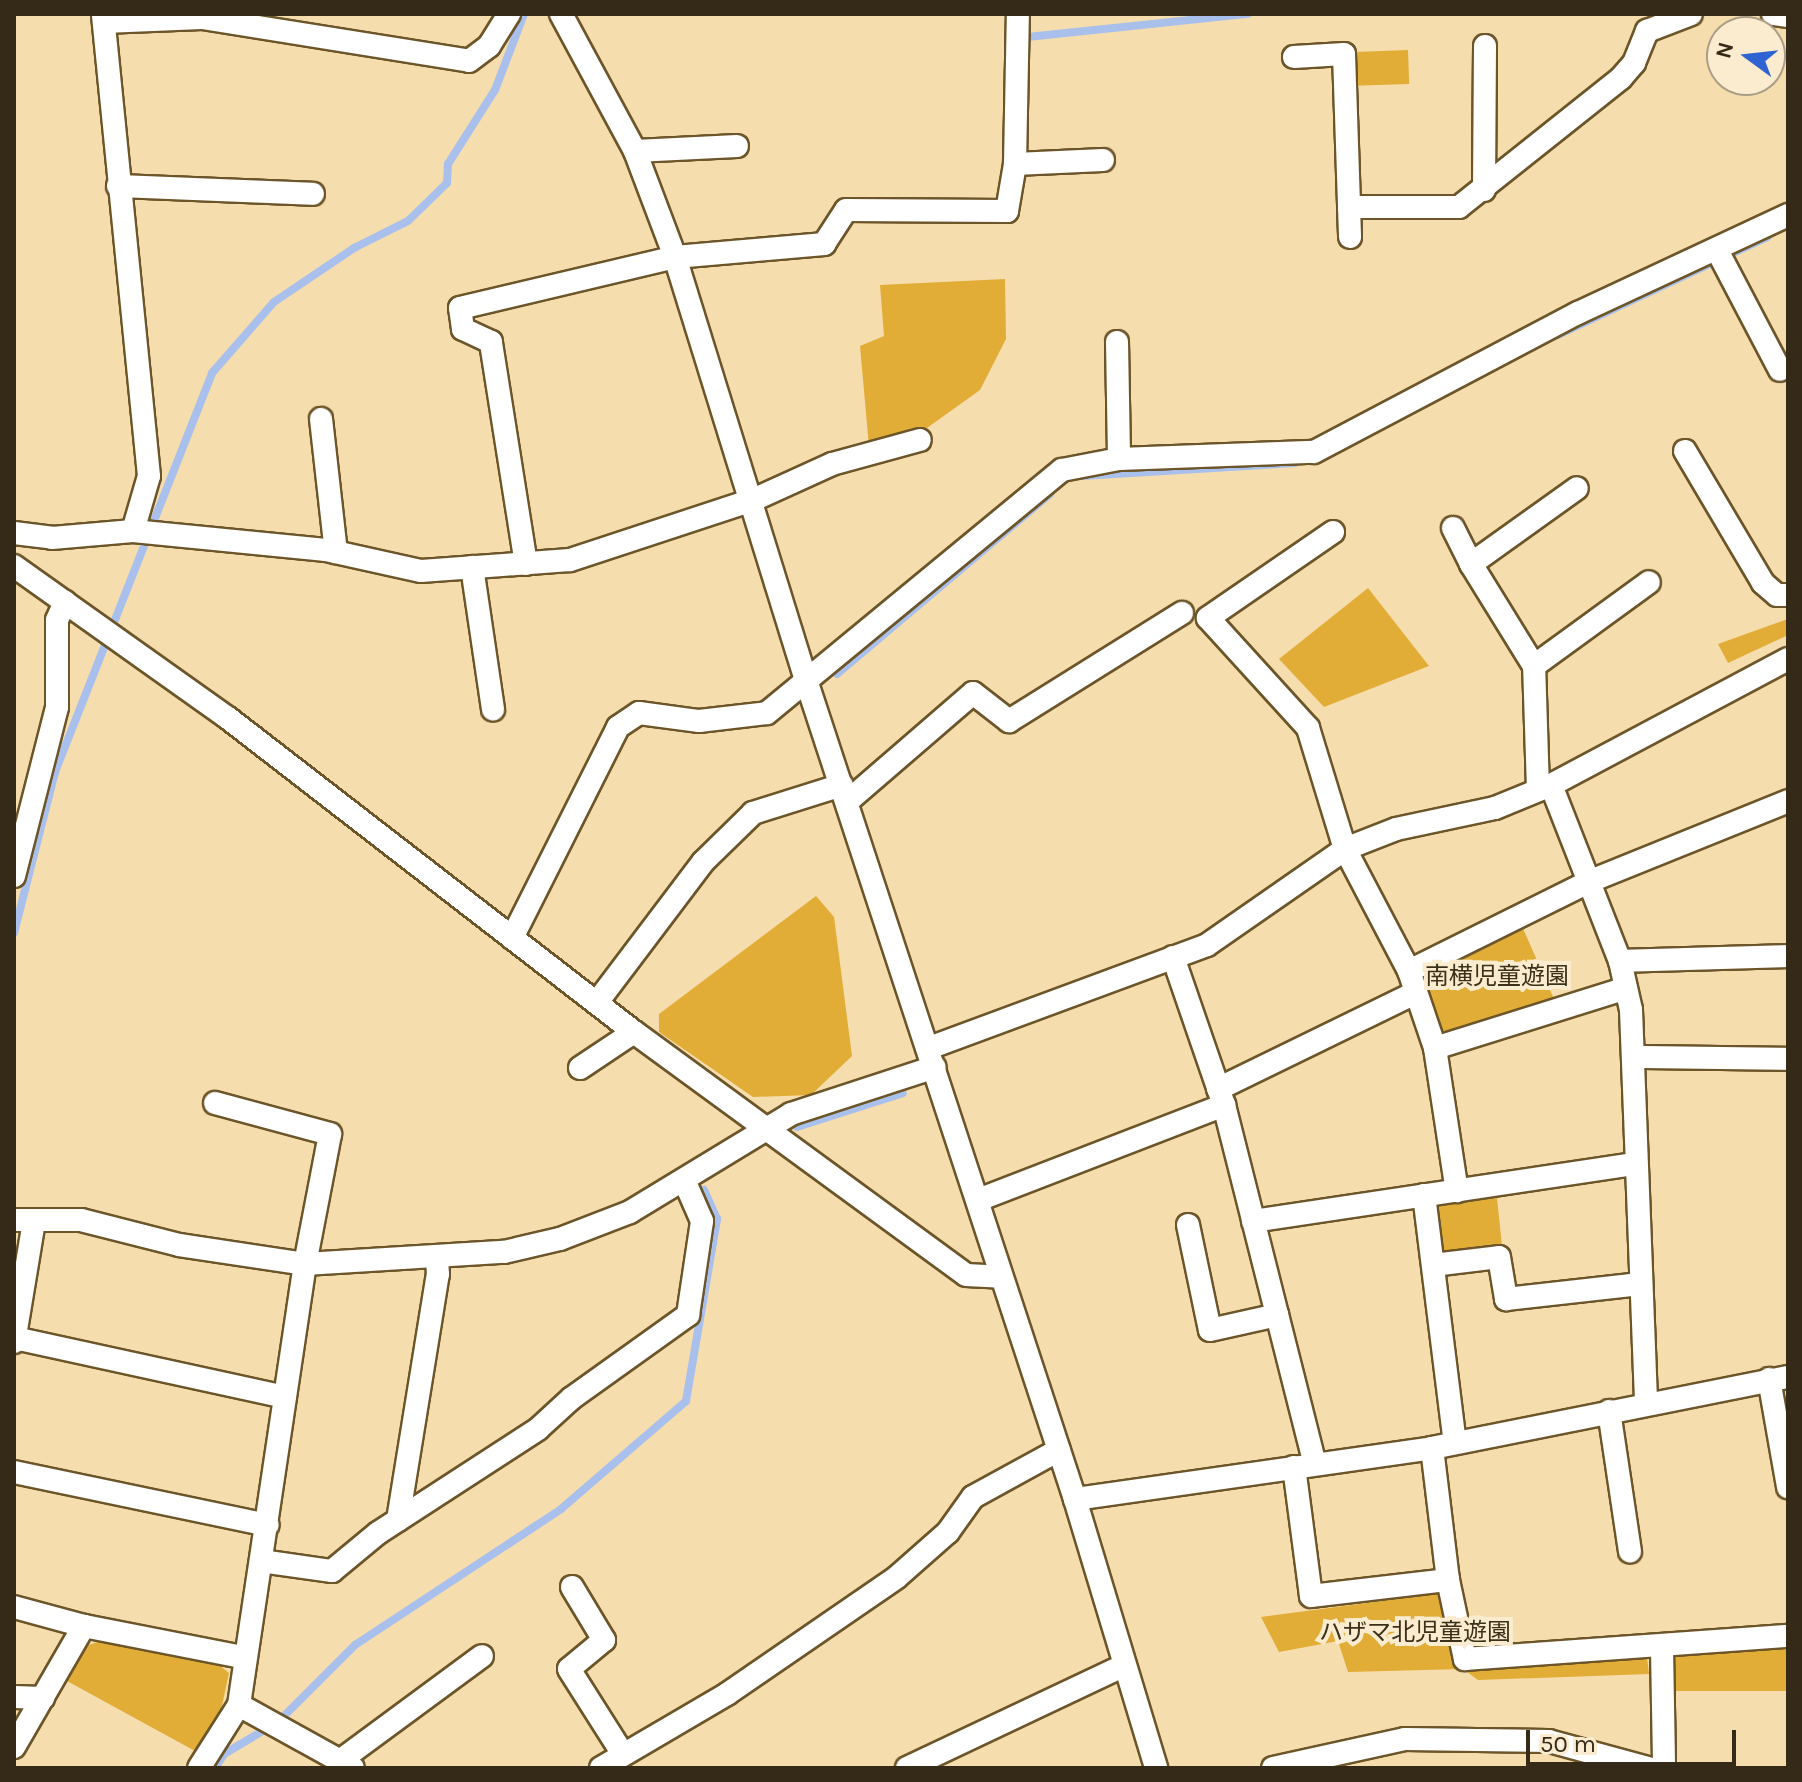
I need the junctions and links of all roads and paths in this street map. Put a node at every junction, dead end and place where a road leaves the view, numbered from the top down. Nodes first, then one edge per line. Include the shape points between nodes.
1 (509, 14) edge
2 (561, 14) edge
3 (1018, 14) edge
4 (1650, 14) edge
5 (1773, 14) edge
6 (1788, 16) edge
7 (1683, 17) edge
8 (103, 18) edge
9 (1485, 46) dead end
10 (1294, 57) dead end
11 (737, 146) dead end
12 (635, 151) junction
13 (1103, 160) dead end
14 (1015, 164) junction
15 (118, 186) junction
16 (1484, 190) junction
17 (313, 194) dead end
18 (1349, 207) junction
19 (1788, 215) edge
20 (1350, 237) dead end
21 (675, 257) junction
22 (1722, 259) junction
23 (1117, 342) dead end
24 (1780, 370) dead end
25 (321, 419) dead end
26 (920, 440) dead end
27 (1685, 451) dead end
28 (1119, 459) junction
29 (1577, 488) dead end
30 (753, 500) junction
31 (1453, 528) dead end
32 (133, 531) junction
33 (1333, 532) dead end
34 (14, 533) edge
35 (336, 552) junction
36 (526, 564) junction
37 (1471, 564) junction
38 (14, 566) edge
39 (472, 567) junction
40 (1649, 582) dead end
41 (1788, 595) edge
42 (65, 602) junction
43 (1182, 613) dead end
44 (1788, 659) edge
45 (1534, 666) junction
46 (807, 683) junction
47 (493, 709) dead end
48 (1545, 788) junction
49 (845, 793) junction
50 (1788, 801) edge
51 (1345, 849) junction
52 (14, 876) edge
53 (1588, 882) junction
54 (512, 938) junction
55 (1788, 956) edge
56 (1173, 957) junction
57 (1620, 961) junction
58 (1409, 971) junction
59 (1626, 988) junction
60 (1415, 993) junction
61 (598, 1001) junction
62 (634, 1032) junction
63 (1435, 1048) junction
64 (1634, 1057) junction
65 (932, 1058) junction
66 (1788, 1059) edge
67 (580, 1068) dead end
68 (1221, 1097) junction
69 (215, 1103) dead end
70 (768, 1131) junction
71 (1634, 1164) junction
72 (684, 1180) junction
73 (1457, 1191) junction
74 (1424, 1195) junction
75 (978, 1200) junction
76 (24, 1220) edge
77 (1253, 1221) junction
78 (1188, 1225) dead end
79 (437, 1258) junction
80 (305, 1264) junction
81 (1433, 1265) junction
82 (1001, 1277) junction
83 (1640, 1284) junction
84 (1277, 1315) junction
85 (14, 1340) edge
86 (1778, 1378) edge
87 (285, 1397) junction
88 (1646, 1404) junction
89 (1609, 1411) junction
90 (1455, 1443) junction
91 (1432, 1448) junction
92 (1059, 1450) junction
93 (1305, 1466) junction
94 (14, 1472) edge
95 (1788, 1487) edge
96 (1075, 1499) junction
97 (398, 1520) junction
98 (268, 1525) junction
99 (1630, 1551) dead end
100 (261, 1561) junction
101 (1448, 1580) junction
102 (572, 1587) dead end
103 (14, 1607) edge
104 (84, 1626) junction
105 (1788, 1636) edge
106 (1662, 1648) junction
107 (482, 1656) dead end
108 (242, 1657) junction
109 (1123, 1666) junction
110 (14, 1697) edge
111 (43, 1698) junction
112 (239, 1705) junction
113 (14, 1747) edge
114 (623, 1754) junction
115 (347, 1764) edge
116 (199, 1768) edge
117 (601, 1768) edge
118 (907, 1768) edge
119 (1156, 1768) edge
120 (1273, 1768) edge
121 (1648, 1768) edge
122 (1664, 1768) edge

1 - 8 street via 489,46 469,61 202,18
2 - 12 street
3 - 14 street
4 - 7 street
5 - 6 street
7 - 16 street via 1647,31 1634,63 1621,78
8 - 15 street
9 - 16 street
10 - 18 street via 1344,54
11 - 12 street
12 - 21 street
13 - 14 street
14 - 21 street via 1007,211 846,210 824,244
15 - 17 street
15 - 32 street via 149,476
16 - 18 street via 1459,207
18 - 20 street
19 - 22 street
21 - 30 street
21 - 36 street via 460,308 463,329 491,342
22 - 24 street
22 - 28 street via 1578,313 1314,452
23 - 28 street
25 - 35 street
26 - 30 street via 832,464
27 - 41 street via 1763,583 1777,595
28 - 46 street via 1062,470
29 - 37 street
30 - 36 street via 570,560
30 - 46 street
31 - 37 street
32 - 34 street via 52,538
32 - 35 street
33 - 51 street via 1208,618 1308,728
35 - 39 street via 421,571
36 - 39 street
37 - 45 street
38 - 42 street
39 - 47 street
40 - 45 street
42 - 52 street via 57,620 57,707
42 - 54 street via 228,718
43 - 49 street via 1009,721 973,693
44 - 48 street
45 - 48 street
46 - 49 street
46 - 54 street via 767,713 699,721 639,713 618,727
48 - 51 street via 1495,808 1396,829
48 - 53 street
49 - 61 street via 753,813 703,862
49 - 65 street
50 - 53 street
51 - 56 street via 1207,945
51 - 58 street
53 - 57 street
53 - 58 street
54 - 61 street
55 - 57 street
56 - 65 street
56 - 68 street
57 - 59 street
58 - 60 street
59 - 63 street
59 - 64 street
60 - 63 street
60 - 68 street
61 - 62 street
62 - 67 street
62 - 70 street
63 - 73 street
64 - 66 street
64 - 71 street
65 - 70 street via 791,1114
65 - 75 street
68 - 75 street
68 - 77 street
69 - 80 street via 330,1134
70 - 72 street
70 - 82 street via 966,1275
71 - 73 street
71 - 83 street
72 - 79 street via 630,1212 560,1239
72 - 97 street via 702,1221 688,1315 572,1398 538,1429
73 - 74 street
74 - 77 street
74 - 81 street
75 - 82 street
76 - 80 street via 81,1220 179,1245
76 - 85 street
77 - 84 street
78 - 84 street via 1210,1330
79 - 80 street
79 - 97 street
80 - 87 street
81 - 83 street via 1499,1257 1506,1299
81 - 90 street
82 - 92 street
83 - 88 street
84 - 93 street
85 - 87 street
86 - 88 street
86 - 95 street
87 - 98 street
88 - 89 street
89 - 90 street
89 - 99 street
90 - 91 street
91 - 93 street
91 - 101 street
92 - 96 street
92 - 114 street via 973,1497 948,1532 897,1577 727,1694
93 - 96 street
93 - 101 street via 1311,1596
94 - 98 street
96 - 109 street
97 - 100 street via 332,1571
98 - 100 street
100 - 108 street
101 - 106 street via 1465,1659
102 - 114 street via 604,1640 569,1669
103 - 104 street
104 - 108 street
104 - 111 street
105 - 106 street
106 - 122 street
107 - 115 street
108 - 112 street
109 - 118 street
109 - 119 street
110 - 111 street
111 - 113 street
112 - 115 street
112 - 116 street
114 - 117 street
120 - 121 street via 1405,1739 1549,1741

